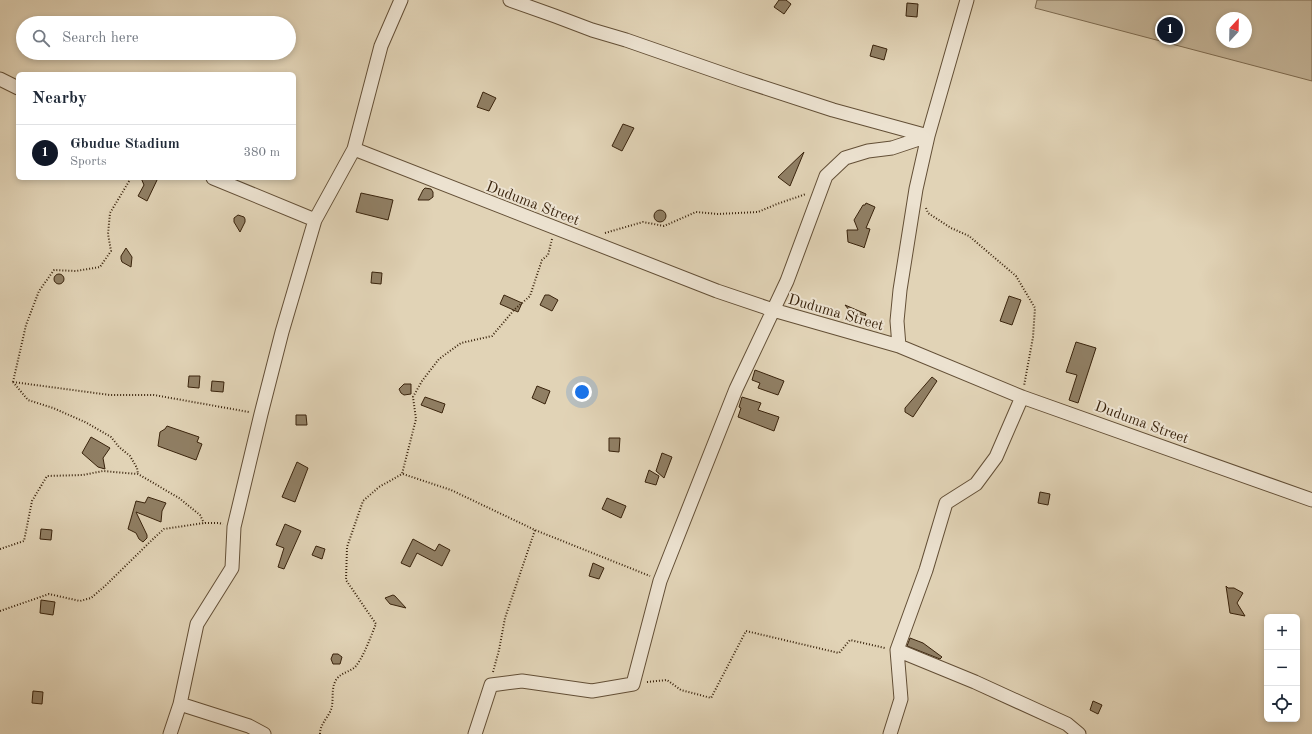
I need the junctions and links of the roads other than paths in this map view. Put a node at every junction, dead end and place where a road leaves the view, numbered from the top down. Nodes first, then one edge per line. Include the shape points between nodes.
1 (401, 0) edge
2 (510, 0) edge
3 (967, 0) edge
4 (0, 79) edge
5 (16, 87) edge
6 (928, 136) junction
7 (354, 149) junction
8 (218, 180) edge
9 (316, 220) junction
10 (773, 310) junction
11 (899, 346) junction
12 (1022, 396) junction
13 (1312, 500) edge
14 (898, 650) junction
15 (180, 704) junction
16 (170, 734) edge
17 (264, 734) edge
18 (475, 734) edge
19 (890, 734) edge
20 (1079, 734) edge

1 - 7 street via 381,46
2 - 6 street via 833,110
3 - 6 street
4 - 5 street
6 - 10 street via 892,148 868,151 845,158 826,176 787,281
6 - 11 street via 916,189 900,290 897,321
7 - 9 street
7 - 10 street, Duduma Street via 555,229
8 - 9 street
9 - 15 street via 282,332 261,414 234,527 232,568 197,624
10 - 11 street, Duduma Street
10 - 18 street via 736,390 660,581 633,684 592,691 522,681 491,685
11 - 12 street, Duduma Street
12 - 13 street, Duduma Street
12 - 14 street via 996,457 976,484 946,503
14 - 19 street via 901,699
14 - 20 street via 1067,724
15 - 16 street
15 - 17 street via 249,726

